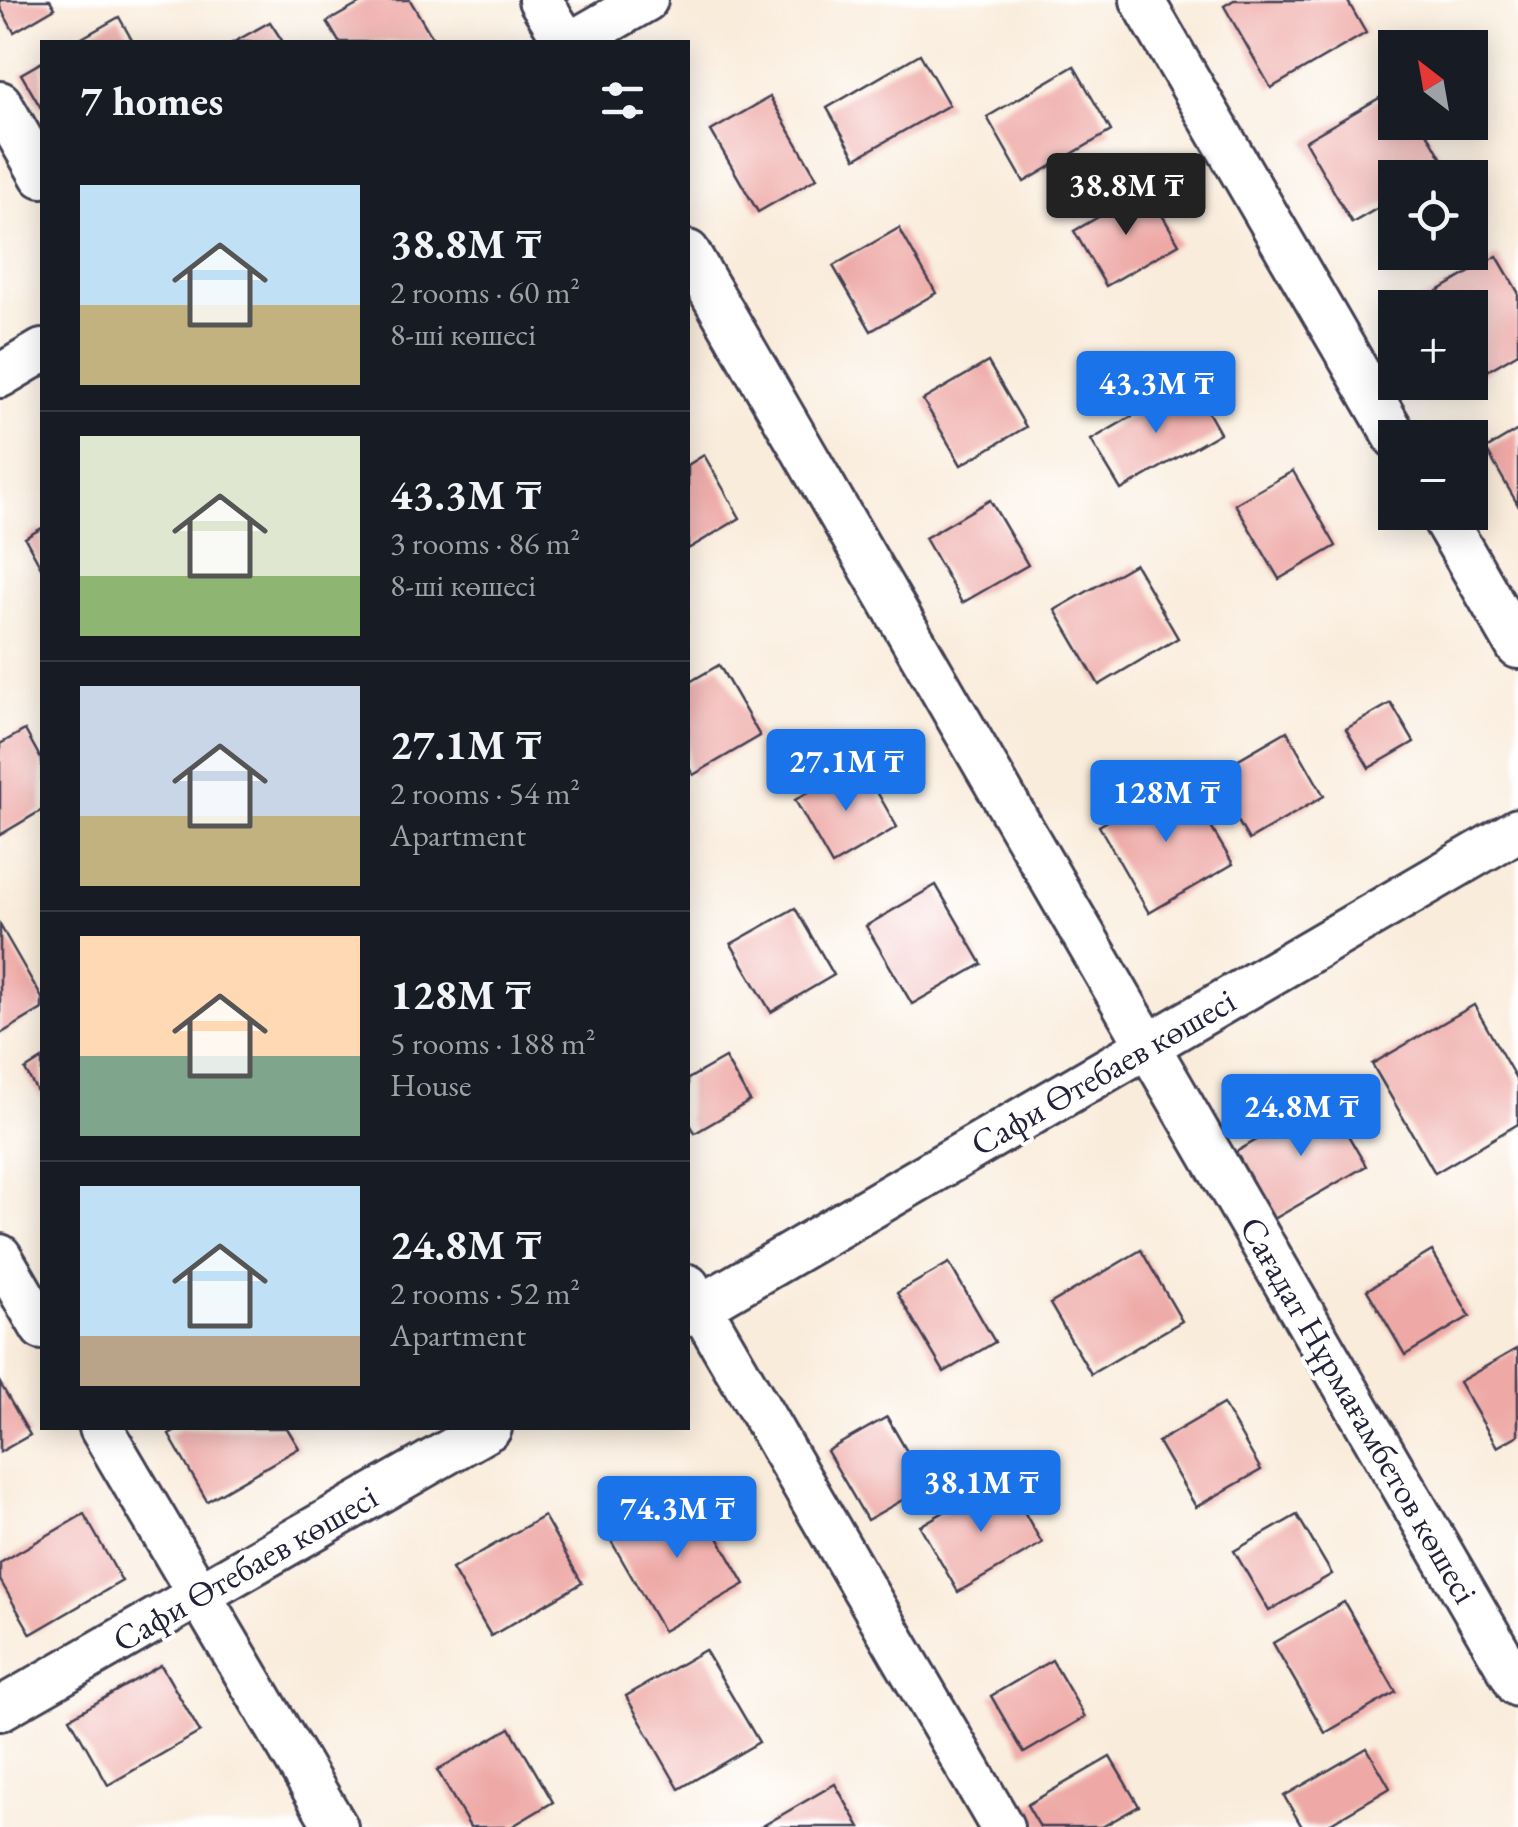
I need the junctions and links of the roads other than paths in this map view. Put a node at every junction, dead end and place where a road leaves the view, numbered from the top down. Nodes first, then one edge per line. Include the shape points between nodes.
1 (540, 0) edge
2 (646, 0) edge
3 (1142, 0) edge
4 (568, 40) edge
5 (573, 40) edge
6 (0, 102) edge
7 (40, 172) edge
8 (690, 255) edge
9 (40, 352) edge
10 (0, 376) edge
11 (1386, 420) edge
12 (1450, 530) edge
13 (1518, 647) edge
14 (1518, 830) edge
15 (1148, 1045) junction
16 (0, 1256) edge
17 (692, 1302) edge
18 (40, 1325) edge
19 (102, 1430) edge
20 (487, 1430) edge
21 (200, 1595) junction
22 (1518, 1684) edge
23 (0, 1708) edge
24 (336, 1827) edge
25 (1002, 1827) edge

1 - 4 street
2 - 5 street
3 - 11 street
6 - 7 street
8 - 15 street, Сағадат Нұрмағамбетов көшесі
9 - 10 street
12 - 13 street
14 - 15 street, Сафи Өтебаев көшесі
15 - 17 street, Сафи Өтебаев көшесі
15 - 22 street, Сағадат Нұрмағамбетов көшесі
16 - 18 street
17 - 25 street
19 - 21 street
20 - 21 street, Сафи Өтебаев көшесі
21 - 23 street, Сафи Өтебаев көшесі
21 - 24 street

